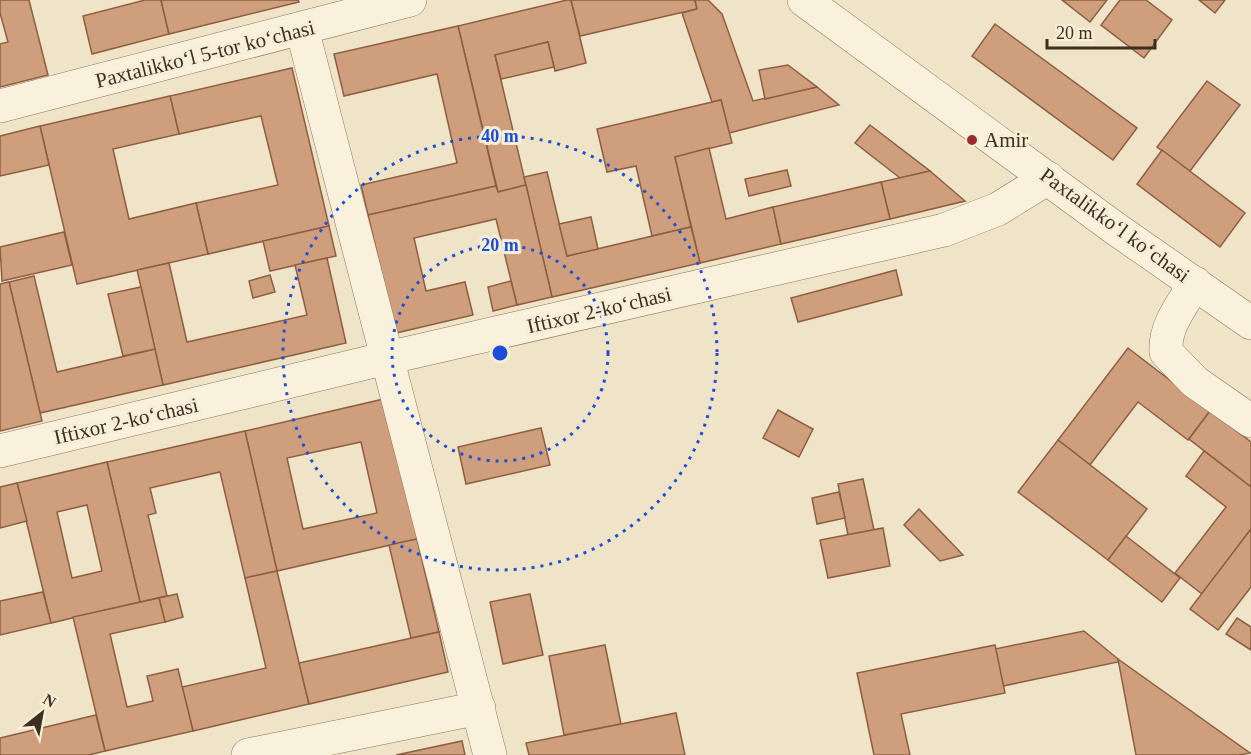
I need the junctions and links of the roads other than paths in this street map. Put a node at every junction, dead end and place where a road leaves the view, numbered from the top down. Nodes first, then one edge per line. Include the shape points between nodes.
1 (410, 0) edge
2 (804, 0) edge
3 (302, 29) junction
4 (0, 106) edge
5 (1048, 178) junction
6 (1195, 283) junction
7 (1251, 323) edge
8 (387, 358) junction
9 (1251, 421) edge
10 (0, 451) edge
11 (479, 708) junction
12 (248, 755) edge
13 (490, 755) edge

1 - 3 street, Paxtalikkoʻl 5-tor koʻchasi
2 - 5 street, Paxtalikkoʻl koʻchasi
3 - 4 street, Paxtalikkoʻl 5-tor koʻchasi
3 - 8 street
5 - 6 street, Paxtalikkoʻl koʻchasi
5 - 8 street, Iftixor 2-koʻchasi via 998,209 944,230
6 - 7 street, Paxtalikkoʻl koʻchasi
6 - 9 street via 1171,324 1165,339 1166,352 1195,382
8 - 10 street, Iftixor 2-koʻchasi
8 - 11 street
11 - 12 street
11 - 13 street

